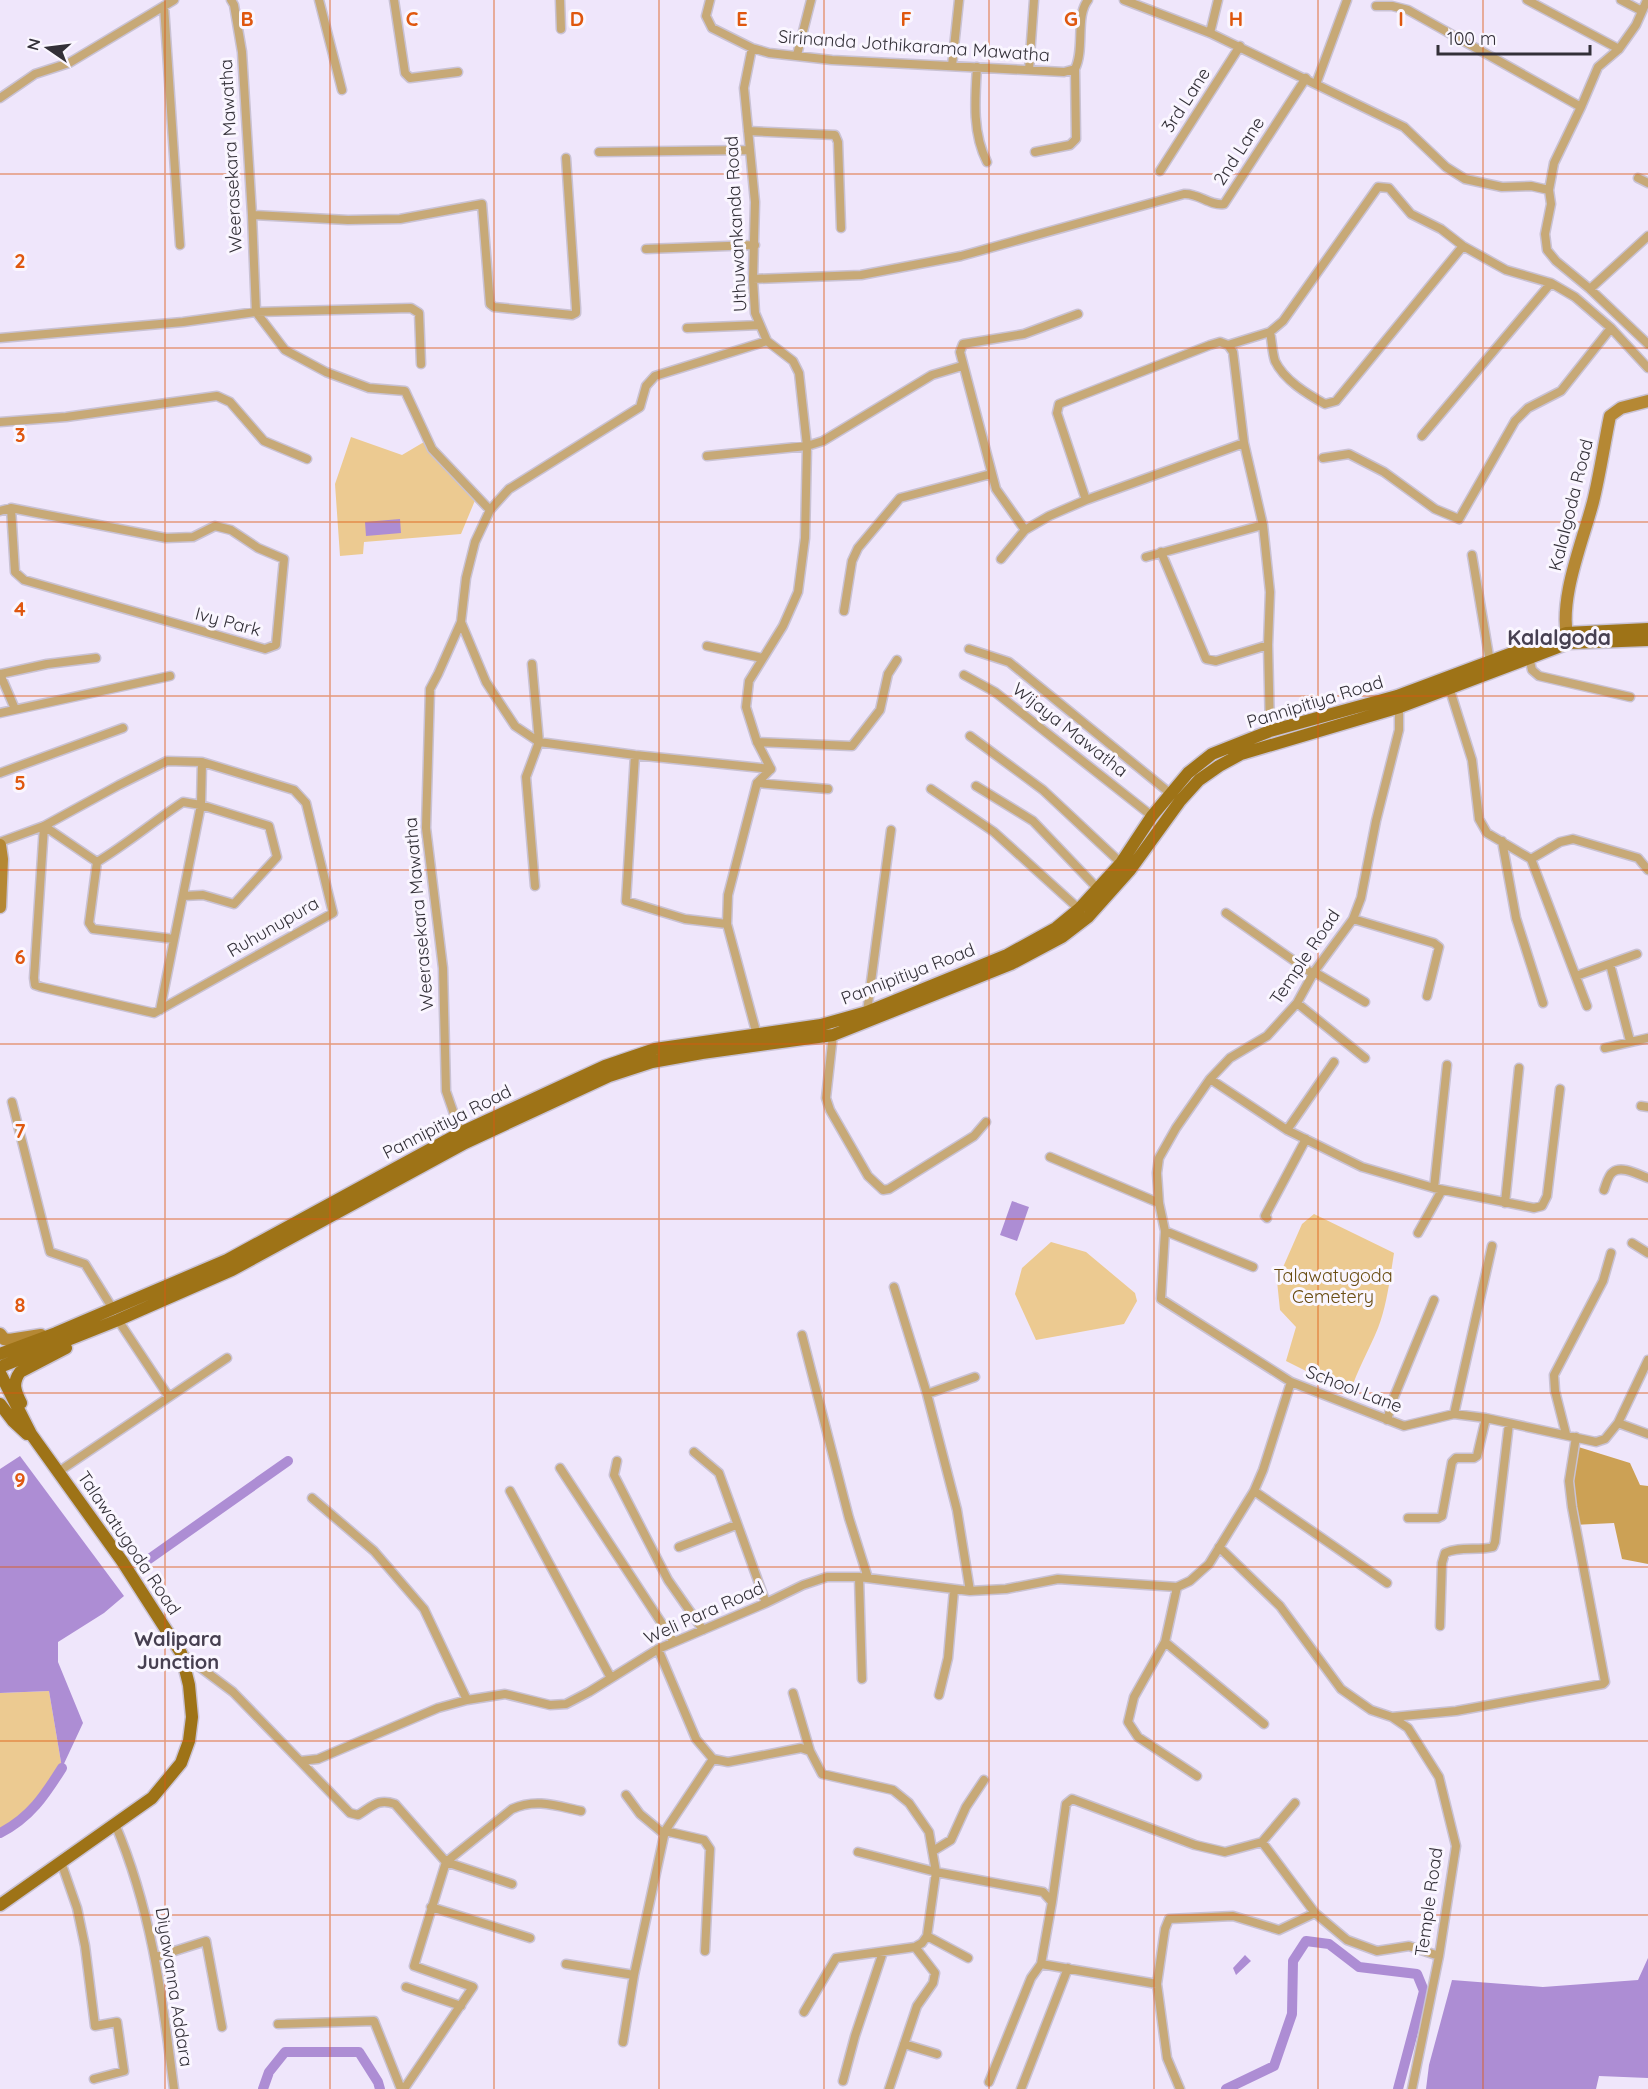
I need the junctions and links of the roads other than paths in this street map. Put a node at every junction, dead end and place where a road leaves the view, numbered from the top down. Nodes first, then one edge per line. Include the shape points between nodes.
1 (174, 0) edge
2 (231, 0) edge
3 (319, 0) edge
4 (394, 0) edge
5 (560, 0) edge
6 (710, 0) edge
7 (811, 0) edge
8 (959, 0) edge
9 (1034, 0) edge
10 (1088, 0) edge
11 (1218, 0) edge
12 (1347, 0) edge
13 (1527, 0) edge
14 (1621, 0) edge
15 (1647, 0) edge
16 (1128, 1) edge
17 (164, 6) junction
18 (1376, 6) dead end
19 (1641, 12) junction
20 (561, 29) dead end
21 (1210, 33) junction
22 (1240, 46) junction
23 (752, 48) junction
24 (1619, 49) junction
25 (797, 55) junction
26 (952, 66) junction
27 (977, 67) junction
28 (1075, 69) junction
29 (1029, 70) junction
30 (458, 72) dead end
31 (1306, 78) junction
32 (1316, 84) junction
33 (342, 90) dead end
34 (0, 98) edge
35 (1581, 107) junction
36 (748, 131) junction
37 (750, 150) junction
38 (1035, 152) dead end
39 (599, 153) dead end
40 (566, 158) dead end
41 (987, 162) dead end
42 (1160, 171) dead end
43 (1638, 178) dead end
44 (1648, 183) edge
45 (1549, 190) junction
46 (252, 215) junction
47 (841, 228) dead end
48 (1648, 236) edge
49 (180, 245) dead end
50 (755, 245) junction
51 (1463, 246) junction
52 (646, 249) dead end
53 (753, 279) junction
54 (1551, 283) junction
55 (1590, 289) junction
56 (256, 312) junction
57 (1078, 314) dead end
58 (760, 325) junction
59 (687, 328) dead end
60 (1611, 328) junction
61 (1270, 332) junction
62 (0, 338) edge
63 (767, 341) junction
64 (1228, 345) junction
65 (1648, 345) edge
66 (421, 364) dead end
67 (962, 366) junction
68 (1648, 368) edge
69 (1648, 401) edge
70 (0, 422) edge
71 (1422, 436) dead end
72 (1244, 443) junction
73 (807, 446) junction
74 (707, 456) dead end
75 (1323, 458) dead end
76 (307, 459) dead end
77 (991, 474) junction
78 (1086, 500) junction
79 (11, 508) junction
80 (490, 510) junction
81 (0, 511) edge
82 (1263, 525) junction
83 (1025, 530) junction
84 (1161, 552) junction
85 (1472, 555) dead end
86 (1146, 557) dead end
87 (1001, 559) dead end
88 (844, 611) dead end
89 (460, 622) junction
90 (1648, 629) edge
91 (1567, 638) junction
92 (1648, 640) edge
93 (1268, 645) junction
94 (707, 646) dead end
95 (969, 649) dead end
96 (1529, 657) junction
97 (96, 658) dead end
98 (762, 658) junction
99 (897, 660) dead end
100 (1490, 662) junction
101 (532, 664) dead end
102 (0, 674) edge
103 (964, 675) dead end
104 (170, 676) dead end
105 (1448, 683) junction
106 (1630, 697) dead end
107 (1399, 701) junction
108 (15, 709) junction
109 (0, 713) edge
110 (123, 728) dead end
111 (1270, 731) junction
112 (970, 736) dead end
113 (539, 742) junction
114 (757, 742) junction
115 (635, 755) junction
116 (202, 762) junction
117 (771, 769) junction
118 (0, 773) edge
119 (757, 783) junction
120 (976, 786) dead end
121 (828, 789) dead end
122 (931, 789) dead end
123 (1171, 794) junction
124 (201, 805) junction
125 (1152, 816) junction
126 (45, 826) junction
127 (891, 830) dead end
128 (1502, 841) junction
129 (0, 844) edge
130 (1532, 859) junction
131 (97, 862) junction
132 (1121, 863) junction
133 (1648, 870) edge
134 (535, 886) dead end
135 (1098, 889) junction
136 (183, 896) junction
137 (0, 907) edge
138 (1079, 909) junction
139 (1226, 913) dead end
140 (1353, 919) junction
141 (727, 924) junction
142 (174, 939) junction
143 (1637, 954) dead end
144 (1610, 964) junction
145 (1313, 973) junction
146 (1576, 976) junction
147 (1427, 996) dead end
148 (1365, 1002) dead end
149 (1297, 1003) junction
150 (1543, 1003) dead end
151 (1587, 1006) dead end
152 (159, 1010) junction
153 (867, 1012) junction
154 (757, 1035) junction
155 (833, 1035) junction
156 (1648, 1038) edge
157 (1630, 1041) junction
158 (1605, 1048) dead end
159 (1365, 1058) dead end
160 (1334, 1062) dead end
161 (1447, 1065) dead end
162 (1519, 1068) dead end
163 (1210, 1079) junction
164 (1560, 1089) dead end
165 (12, 1102) dead end
166 (986, 1122) dead end
167 (1287, 1130) junction
168 (462, 1138) junction
169 (1306, 1139) junction
170 (1050, 1157) dead end
171 (1648, 1178) edge
172 (1438, 1189) junction
173 (1604, 1190) dead end
174 (1159, 1203) junction
175 (1505, 1203) junction
176 (1267, 1218) dead end
177 (1165, 1231) junction
178 (1418, 1233) dead end
179 (1632, 1243) dead end
180 (1492, 1246) dead end
181 (1611, 1253) dead end
182 (1648, 1253) edge
183 (1253, 1267) dead end
184 (894, 1287) dead end
185 (1434, 1300) dead end
186 (115, 1314) junction
187 (56, 1333) junction
188 (0, 1334) edge
189 (81, 1335) junction
190 (802, 1335) dead end
191 (0, 1354) edge
192 (227, 1358) dead end
193 (1648, 1360) edge
194 (0, 1367) edge
195 (0, 1373) edge
196 (975, 1377) dead end
197 (1291, 1382) junction
198 (927, 1394) junction
199 (169, 1397) junction
200 (0, 1404) edge
201 (1454, 1414) junction
202 (1486, 1418) junction
203 (1388, 1420) junction
204 (1509, 1423) junction
205 (1618, 1423) junction
206 (1566, 1434) junction
207 (1648, 1434) edge
208 (1576, 1437) junction
209 (40, 1448) junction
210 (694, 1452) dead end
211 (617, 1461) dead end
212 (560, 1468) dead end
213 (58, 1472) junction
214 (510, 1491) dead end
215 (1254, 1491) junction
216 (312, 1498) dead end
217 (1408, 1518) dead end
218 (736, 1525) junction
219 (679, 1547) dead end
220 (1219, 1547) junction
221 (864, 1578) junction
222 (1387, 1583) dead end
223 (1177, 1587) junction
224 (954, 1590) junction
225 (970, 1591) junction
226 (766, 1603) junction
227 (1440, 1626) dead end
228 (703, 1630) junction
229 (674, 1642) junction
230 (1165, 1642) junction
231 (658, 1649) junction
232 (181, 1653) junction
233 (611, 1678) junction
234 (862, 1679) dead end
235 (793, 1693) dead end
236 (939, 1695) dead end
237 (467, 1700) junction
238 (1392, 1717) junction
239 (1264, 1724) dead end
240 (810, 1751) junction
241 (713, 1759) junction
242 (300, 1761) junction
243 (1197, 1776) dead end
244 (984, 1780) dead end
245 (626, 1795) dead end
246 (1295, 1803) dead end
247 (582, 1811) dead end
248 (115, 1824) junction
249 (664, 1833) junction
250 (1262, 1842) junction
251 (933, 1851) junction
252 (858, 1852) dead end
253 (61, 1862) junction
254 (446, 1862) junction
255 (936, 1872) junction
256 (512, 1884) dead end
257 (1052, 1902) junction
258 (0, 1905) edge
259 (431, 1907) junction
260 (1315, 1912) junction
261 (927, 1936) junction
262 (530, 1938) dead end
263 (915, 1947) junction
264 (705, 1951) dead end
265 (884, 1952) junction
266 (1439, 1956) junction
267 (156, 1957) junction
268 (968, 1959) dead end
269 (566, 1964) dead end
270 (1041, 1964) junction
271 (1068, 1968) junction
272 (634, 1975) junction
273 (1157, 1984) junction
274 (406, 1987) dead end
275 (461, 2006) junction
276 (804, 2012) dead end
277 (278, 2024) dead end
278 (222, 2027) dead end
279 (623, 2043) dead end
280 (904, 2044) junction
281 (936, 2054) dead end
282 (94, 2079) dead end
283 (843, 2081) dead end
284 (989, 2082) dead end
285 (174, 2089) edge
286 (402, 2089) edge
287 (889, 2089) edge
288 (1020, 2089) edge
289 (1180, 2089) edge
290 (1412, 2089) edge

1 - 17 street
2 - 46 street, Weerasekara Mawatha via 242,52
3 - 33 street
4 - 30 street via 405,74 410,78
5 - 20 street
6 - 23 street, Sirinanda Jothikarama Mawatha via 706,16 709,25
7 - 25 street
8 - 26 street
9 - 29 street
10 - 28 street, Sirinanda Jothikarama Mawatha via 1082,12 1080,58
11 - 21 street
12 - 32 street
13 - 24 street
14 - 19 street
15 - 19 street
16 - 21 street
17 - 34 street via 69,63 35,74
17 - 49 street
18 - 35 street via 1408,10
19 - 24 street
21 - 22 street
22 - 31 street
22 - 42 street, 3rd Lane
23 - 25 street, Sirinanda Jothikarama Mawatha
23 - 36 street, Uthuwankanda Road via 744,88
24 - 35 street via 1598,67
25 - 26 street, Sirinanda Jothikarama Mawatha
26 - 27 street, Sirinanda Jothikarama Mawatha
27 - 29 street, Sirinanda Jothikarama Mawatha
27 - 41 street via 977,141
28 - 29 street, Sirinanda Jothikarama Mawatha
28 - 38 street via 1076,139 1070,145
31 - 32 street
31 - 53 street, 2nd Lane via 1224,204 1215,205 1184,194 961,256 861,274
32 - 45 street via 1404,127 1465,179 1502,187
35 - 45 street via 1554,163
36 - 37 street, Uthuwankanda Road
36 - 47 street via 835,135
37 - 39 street
37 - 50 street, Uthuwankanda Road
40 - 46 street via 576,308 572,315 490,304 482,204 400,219
43 - 44 street
45 - 55 street via 1551,204 1545,234 1548,250
46 - 56 street, Weerasekara Mawatha
48 - 55 street
50 - 52 street
50 - 53 street, Uthuwankanda Road
51 - 54 street via 1506,270
51 - 61 street via 1411,214 1389,188 1378,187 1283,321
51 - 61 street via 1336,401 1325,404 1306,394 1282,371 1275,360
53 - 58 street, Uthuwankanda Road via 755,313
54 - 60 street via 1575,297
54 - 71 street
55 - 65 street
56 - 62 street
56 - 66 street via 411,308 419,313
56 - 80 street via 285,350 326,372 369,388 405,391 432,449
57 - 67 street via 1024,334 963,344
58 - 59 street
58 - 63 street, Uthuwankanda Road
60 - 68 street
60 - 75 street via 1561,391 1528,408 1515,422 1459,519 1435,509 1384,472 1349,454
61 - 64 street
63 - 73 street, Uthuwankanda Road via 793,361 799,373
63 - 80 street, Weerasekara Mawatha via 655,376 646,386 640,408 509,489
64 - 72 street via 1233,352
64 - 78 street via 1210,345 1059,404 1057,413
67 - 73 street via 932,375 823,441
67 - 77 street
69 - 91 street, Kalalgoda Road via 1622,408 1610,416 1568,592
70 - 76 street via 217,396 230,402 264,441
72 - 78 street
72 - 82 street
73 - 74 street
73 - 98 street, Uthuwankanda Road via 805,538 798,592 783,626
77 - 83 street via 996,489
77 - 88 street via 900,498 858,548 852,561
78 - 83 street
79 - 79 street, Ivy Park via 15,572 24,580 265,649 276,645 284,559 231,530 215,526 193,537 166,538
79 - 81 street, Ivy Park
80 - 89 street, Weerasekara Mawatha via 475,542
82 - 84 street
82 - 93 street via 1270,592
83 - 87 street
84 - 86 street
84 - 93 street via 1206,659 1216,661
85 - 100 street
89 - 113 street via 486,682 515,726
89 - 168 street, Weerasekara Mawatha via 430,689 426,828 443,968 446,1091
90 - 91 main road, Pannipitiya Road
91 - 92 main road, Pannipitiya Road
91 - 96 main road, Pannipitiya Road
91 - 100 main road, Pannipitiya Road
93 - 111 street
94 - 98 street
95 - 123 street via 1009,662
96 - 105 main road, Pannipitiya Road
96 - 106 street via 1532,670 1539,676
97 - 102 street
98 - 114 street, Uthuwankanda Road via 749,681 746,707
99 - 114 street via 888,674 880,710 852,746
100 - 105 main road, Pannipitiya Road
101 - 113 street
102 - 108 street
103 - 125 street, Wijaya Mawatha via 995,692
104 - 108 street
105 - 107 main road, Pannipitiya Road
105 - 128 street via 1472,760 1479,819 1487,833
107 - 111 main road, Pannipitiya Road
107 - 140 street, Temple Road via 1399,730
107 - 155 main road, Pannipitiya Road via 1241,754 1219,766 1180,801 1130,870 1088,917 1062,937 1011,964
108 - 109 street
110 - 118 street
111 - 123 main road, Pannipitiya Road via 1212,754
112 - 132 street via 1043,790
113 - 115 street
113 - 134 street via 526,777
114 - 117 street, Uthuwankanda Road
115 - 117 street
115 - 141 street via 626,901 685,919
116 - 124 street
116 - 126 street, Ruhunupura via 167,761
116 - 152 street, Ruhunupura via 294,790 306,802 333,913
117 - 119 street
119 - 121 street
119 - 141 street via 728,895
120 - 135 street via 1033,820
122 - 138 street via 994,832
123 - 125 main road, Pannipitiya Road
124 - 131 street via 183,802
124 - 136 street
124 - 136 street via 269,826 277,857 234,904 203,895
125 - 132 main road, Pannipitiya Road
126 - 129 street, Ruhunupura
126 - 131 street
126 - 152 street via 35,984 154,1013
127 - 153 street
128 - 130 street
128 - 150 street via 1516,918
129 - 137 street
130 - 133 street via 1560,842 1573,839 1638,858
130 - 146 street
131 - 142 street via 89,922 93,929
132 - 135 main road, Pannipitiya Road
135 - 138 main road, Pannipitiya Road
136 - 142 street
138 - 153 main road, Pannipitiya Road via 1056,928 1006,955
139 - 145 street
140 - 145 street, Temple Road
140 - 147 street via 1438,947
141 - 154 street
142 - 152 street
143 - 144 street
144 - 146 street
144 - 157 street
145 - 148 street
145 - 149 street, Temple Road
146 - 151 street
149 - 159 street
149 - 163 street, Temple Road via 1267,1036 1230,1059
153 - 154 main road, Pannipitiya Road via 821,1025
154 - 168 main road, Pannipitiya Road via 655,1049 605,1066
155 - 166 street via 826,1098 868,1176 883,1190 889,1190 974,1136
155 - 168 main road, Pannipitiya Road via 652,1062
156 - 157 street
157 - 158 street
160 - 167 street
161 - 172 street
162 - 175 street
163 - 167 street
163 - 174 street, Temple Road via 1159,1158
164 - 175 street via 1547,1196 1542,1206 1534,1208
165 - 186 street via 50,1252 85,1264
167 - 169 street
168 - 186 main road, Pannipitiya Road via 232,1270
169 - 172 street via 1362,1167
169 - 176 street
170 - 174 street
171 - 173 street via 1616,1170
172 - 175 street
172 - 178 street
174 - 177 street, Temple Road
177 - 183 street
177 - 197 street, Temple Road via 1161,1299
179 - 182 street
180 - 201 street
181 - 206 street via 1603,1281 1554,1375
184 - 198 street
185 - 203 street
186 - 187 main road, Pannipitiya Road
186 - 189 main road, Pannipitiya Road
186 - 199 street
187 - 188 street via 9,1340
187 - 191 main road, Pannipitiya Road
189 - 194 main road, Pannipitiya Road
189 - 209 main road via 64,1350 26,1368 16,1378 16,1394
190 - 221 street
192 - 199 street
193 - 205 street, School Lane
195 - 209 main road, Talawatugoda Road
196 - 198 street
197 - 203 street, School Lane
197 - 215 street, School Lane
198 - 225 street via 957,1510
199 - 213 street
200 - 209 main road
201 - 202 street, School Lane
201 - 203 street, School Lane via 1404,1426
202 - 204 street, School Lane
202 - 217 street via 1477,1456 1452,1462 1442,1516
204 - 206 street, School Lane
204 - 227 street via 1494,1547 1445,1553
205 - 207 street
205 - 208 street, School Lane via 1605,1439 1596,1442
206 - 208 street, School Lane
208 - 238 street via 1569,1480 1572,1508 1604,1684 1456,1711
209 - 213 main road, Talawatugoda Road
210 - 218 street via 719,1473
211 - 228 street via 614,1475 668,1580
212 - 229 street
213 - 232 main road, Talawatugoda Road
214 - 233 street
215 - 220 street
215 - 222 street
216 - 237 street via 374,1551 424,1609
218 - 219 street
218 - 226 street
220 - 223 street via 1209,1564
220 - 238 street via 1280,1606 1341,1689 1371,1710
221 - 224 street, Weli Para Road
221 - 226 street, Weli Para Road via 827,1577
221 - 234 street
223 - 225 street, Weli Para Road via 1058,1579
223 - 230 street
224 - 225 street, Weli Para Road
224 - 236 street via 948,1658
226 - 228 street, Weli Para Road
228 - 229 street, Weli Para Road
229 - 231 street, Weli Para Road
230 - 239 street
230 - 243 street via 1134,1696 1128,1722 1138,1737
231 - 233 street, Weli Para Road
231 - 241 street via 696,1739
232 - 242 street via 233,1692
232 - 248 main road, Talawatugoda Road via 192,1717 181,1763 152,1798
233 - 237 street, Weli Para Road via 566,1704 550,1705 505,1694
235 - 240 street
237 - 242 street, Weli Para Road via 438,1708 318,1759
238 - 266 street, Temple Road via 1408,1728 1439,1777 1456,1846
240 - 241 street via 801,1748 728,1762
240 - 251 street via 822,1774 893,1790 909,1803 929,1832
241 - 249 street
242 - 254 street via 350,1813 358,1815 379,1801 395,1804
244 - 251 street via 951,1840
245 - 249 street via 640,1814
246 - 250 street
247 - 254 street via 541,1802 522,1804
248 - 253 main road, Talawatugoda Road
248 - 267 street, Diyawanna Addara via 143,1899
249 - 264 street via 704,1840 710,1849
249 - 272 street
250 - 257 street via 1225,1852 1195,1845 1072,1799 1066,1804
250 - 260 street
251 - 255 street
252 - 255 street
253 - 258 main road, Talawatugoda Road
253 - 282 street via 85,1946 95,2026 117,2022 124,2072
254 - 256 street
254 - 259 street
255 - 257 street via 1043,1892
255 - 261 street
257 - 270 street
259 - 262 street
259 - 275 street via 414,1966 473,1987
260 - 266 street via 1357,1944 1377,1950 1409,1946
260 - 273 street via 1279,1930 1233,1916 1169,1919 1164,1929
261 - 263 street
261 - 268 street
263 - 265 street
263 - 280 street via 934,1973 933,1983 917,2006
265 - 276 street via 836,1958
265 - 283 street
266 - 290 street, Temple Road
267 - 278 street via 206,1941
267 - 285 street, Diyawanna Addara
269 - 272 street
270 - 271 street
270 - 284 street via 1031,1978
271 - 273 street
271 - 288 street
272 - 279 street
273 - 289 street via 1167,2058
274 - 275 street
275 - 286 street
277 - 286 street via 374,2021
280 - 281 street
280 - 287 street

